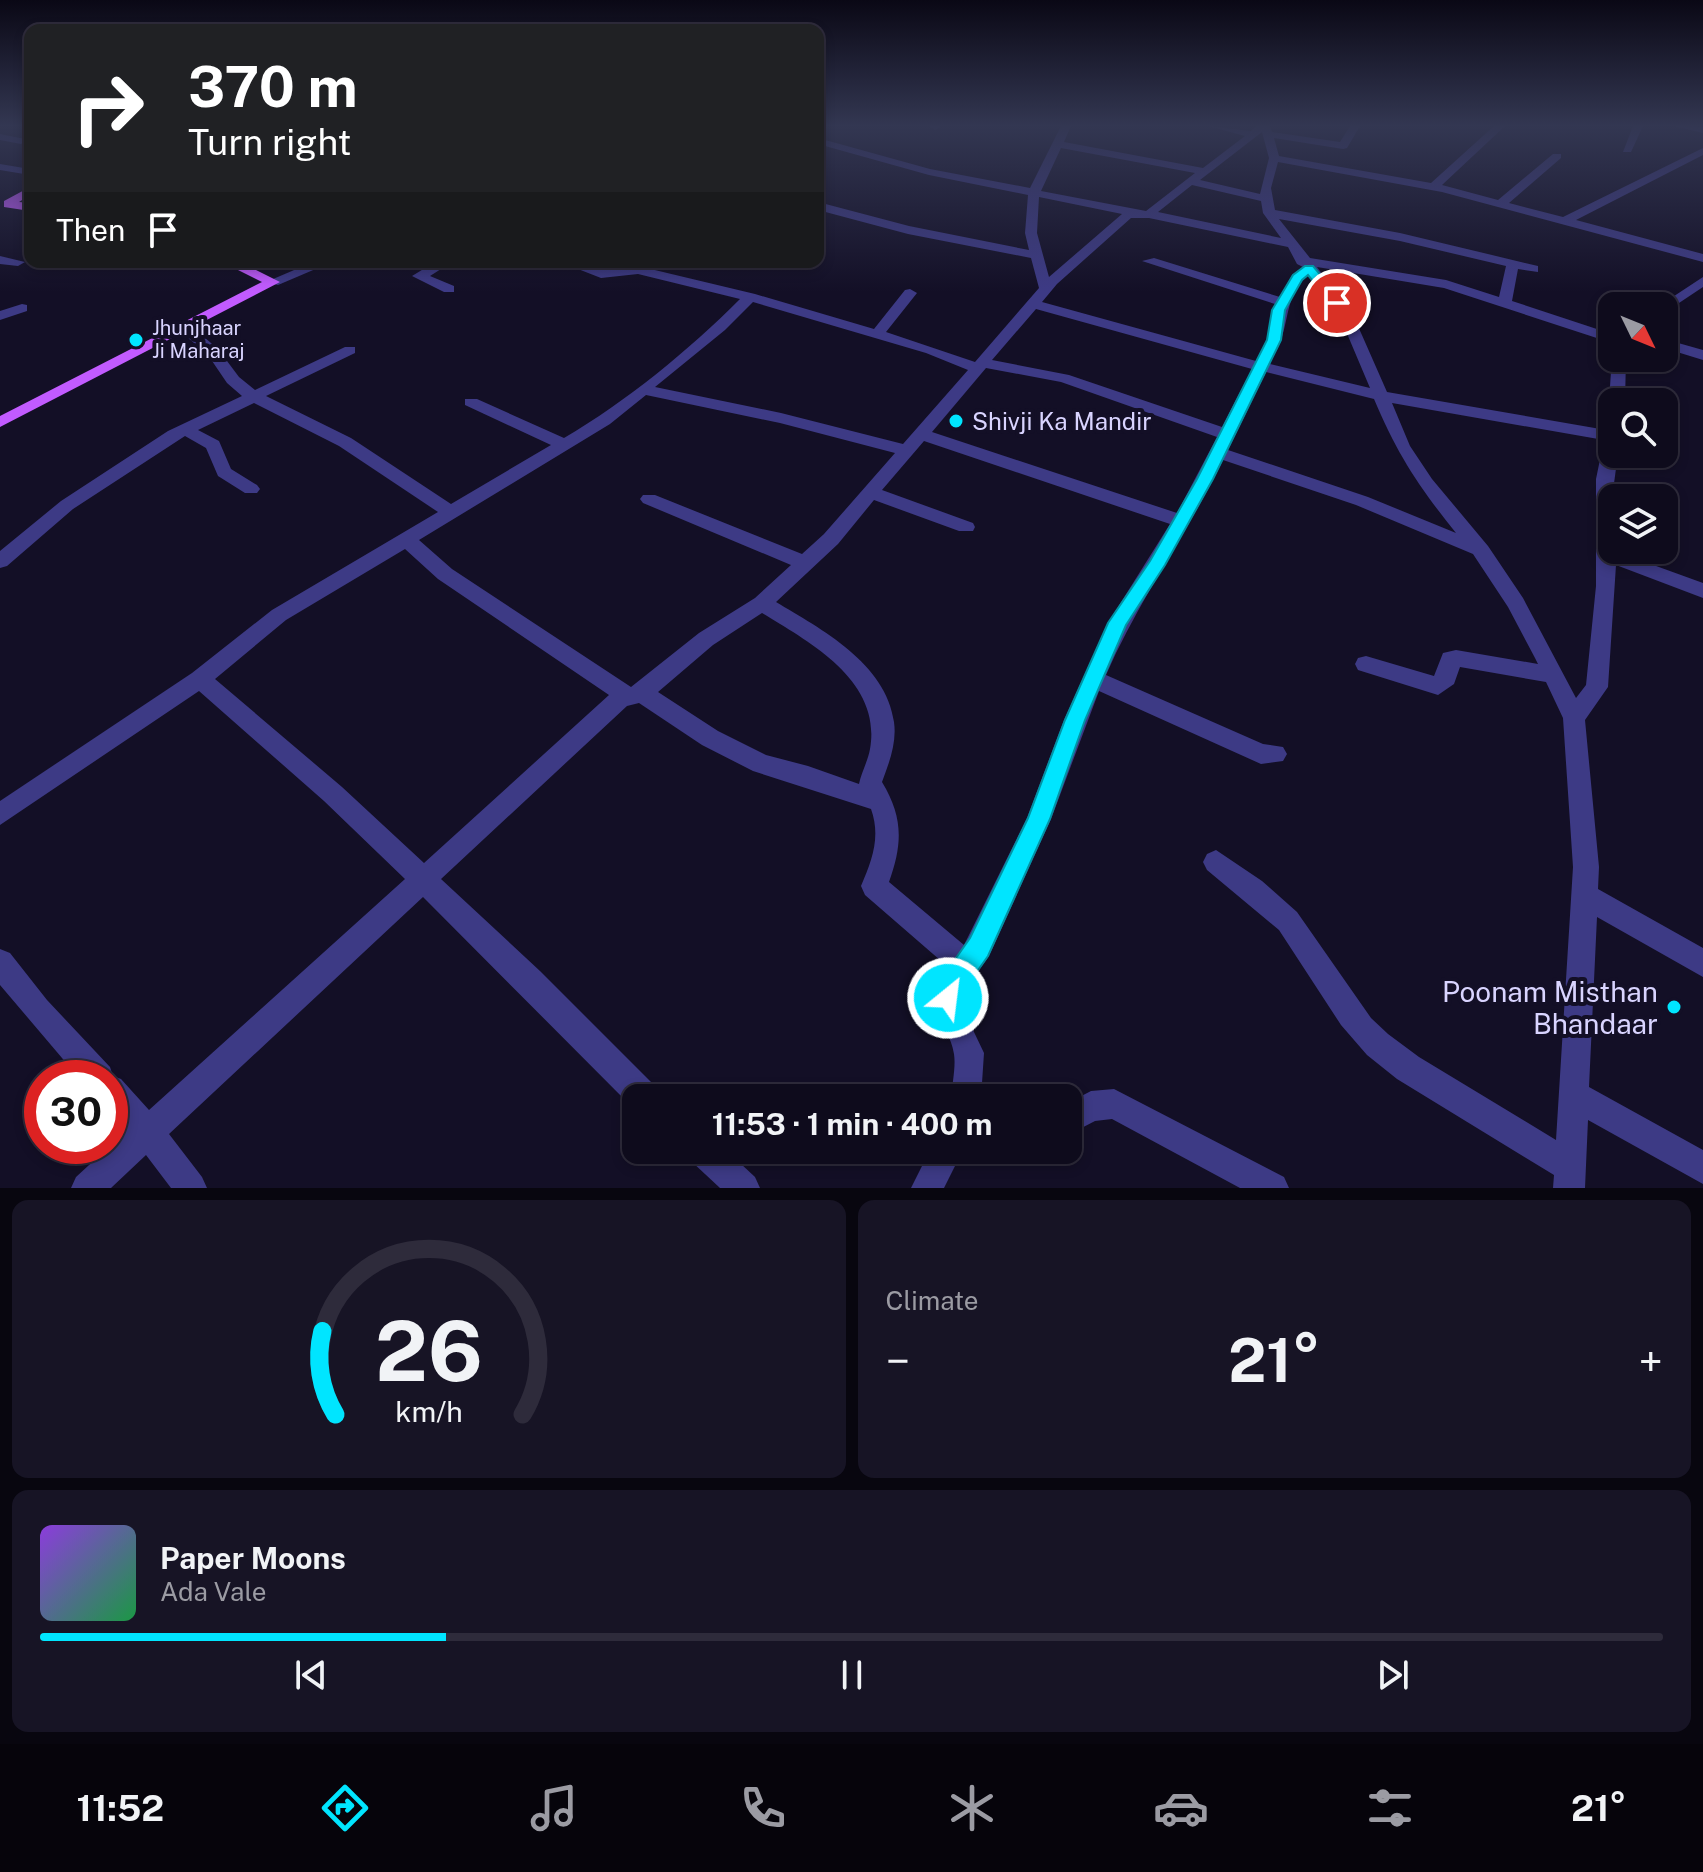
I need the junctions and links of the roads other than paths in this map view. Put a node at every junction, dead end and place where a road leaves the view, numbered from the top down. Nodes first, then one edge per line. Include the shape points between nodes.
1 (974, 181) edge
2 (1040, 181) edge
3 (1190, 181) edge
4 (1191, 181) edge
5 (1267, 181) edge
6 (1403, 181) edge
7 (1440, 181) edge
8 (1527, 181) edge
9 (1643, 181) edge
10 (1434, 187) junction
11 (24, 194) edge
12 (1034, 194) junction
13 (1502, 203) junction
14 (4, 206) edge
15 (1268, 206) junction
16 (824, 208) edge
17 (1145, 214) junction
18 (1567, 220) junction
19 (1037, 255) junction
20 (1301, 258) junction
21 (1703, 258) edge
22 (0, 260) edge
23 (1149, 261) dead end
24 (18, 262) dead end
25 (1513, 264) junction
26 (244, 268) edge
27 (309, 268) edge
28 (434, 268) edge
29 (584, 268) edge
30 (632, 268) edge
31 (650, 268) edge
32 (1533, 269) dead end
33 (273, 282) junction
34 (1699, 287) edge
35 (449, 289) dead end
36 (910, 293) dead end
37 (1038, 295) junction
38 (750, 297) junction
39 (1678, 300) edge
40 (1283, 302) junction
41 (1505, 302) junction
42 (22, 308) dead end
43 (0, 316) edge
44 (185, 328) junction
45 (878, 333) junction
46 (1598, 334) edge
47 (1678, 347) edge
48 (350, 350) dead end
49 (1703, 355) edge
50 (980, 365) junction
51 (1259, 366) junction
52 (644, 390) junction
53 (251, 395) junction
54 (1381, 396) junction
55 (471, 402) dead end
56 (0, 422) edge
57 (185, 429) junction
58 (1598, 436) edge
59 (914, 442) junction
60 (1221, 443) junction
61 (563, 444) junction
62 (251, 489) dead end
63 (872, 493) junction
64 (649, 499) dead end
65 (449, 511) junction
66 (1182, 521) junction
67 (966, 527) dead end
68 (407, 540) junction
69 (1481, 551) junction
70 (0, 561) edge
71 (805, 563) junction
72 (1605, 564) edge
73 (1632, 564) edge
74 (1703, 591) edge
75 (762, 603) junction
76 (1366, 664) dead end
77 (1554, 675) junction
78 (1092, 678) junction
79 (200, 679) junction
80 (636, 695) junction
81 (1574, 718) junction
82 (1275, 754) dead end
83 (881, 801) junction
84 (0, 814) edge
85 (1216, 862) dead end
86 (422, 880) junction
87 (1585, 896) junction
88 (0, 963) edge
89 (1703, 963) edge
90 (966, 965) junction
91 (83, 1060) edge
92 (631, 1084) edge
93 (967, 1084) edge
94 (1575, 1096) junction
95 (128, 1110) edge
96 (1082, 1111) edge
97 (148, 1132) junction
98 (717, 1164) edge
99 (940, 1164) edge
100 (1703, 1168) edge
101 (1570, 1178) edge
102 (87, 1188) edge
103 (191, 1188) edge
104 (744, 1188) edge
105 (927, 1188) edge
106 (1273, 1188) edge

1 - 12 street
2 - 12 street
3 - 17 street
4 - 15 street
5 - 15 street
6 - 10 street
7 - 10 street
8 - 13 street
9 - 18 street
10 - 13 street
11 - 14 main road
12 - 17 street
12 - 19 street via 1031,233
13 - 18 street
15 - 20 street
15 - 25 street
16 - 19 street
17 - 20 street
17 - 37 street via 1128,215
18 - 21 street
19 - 37 street
20 - 40 street
20 - 41 street via 1432,281
20 - 54 street via 1347,317
22 - 24 street
23 - 40 street
25 - 32 street
25 - 41 street
26 - 33 main road
27 - 33 street
28 - 35 street via 419,276
29 - 30 street via 601,274
31 - 38 street
33 - 44 main road
34 - 39 street
36 - 45 street
37 - 50 street
37 - 51 street
38 - 45 street
38 - 52 street
40 - 51 street via 1274,340
41 - 46 street
42 - 43 street
44 - 53 street
44 - 56 main road
45 - 50 street
47 - 49 street
48 - 53 street
50 - 59 street
50 - 60 street via 1064,378
51 - 54 street
51 - 60 street
52 - 59 street
52 - 61 street
53 - 57 street
53 - 65 street via 345,442
54 - 58 street
54 - 69 street via 1425,483
55 - 61 street
57 - 62 street via 213,445 224,472
57 - 70 street via 67,505
59 - 63 street
59 - 66 street
60 - 66 street
60 - 69 street
61 - 65 street
63 - 67 street
63 - 71 street
64 - 71 street
65 - 68 street
66 - 78 street via 1118,623
68 - 79 street via 279,615
68 - 80 street via 445,574
69 - 77 street
71 - 75 street
72 - 81 street via 1597,687
73 - 74 street
75 - 80 street
75 - 83 street via 834,649 866,679 880,703 883,758 870,783
76 - 77 street via 1438,686 1456,658
77 - 81 street
78 - 82 street via 1261,754
78 - 90 street via 1039,819
79 - 84 street
79 - 86 street via 333,794
80 - 83 street via 761,764
80 - 86 street via 620,699
81 - 87 street
83 - 90 street via 890,845 874,886
85 - 101 street via 1289,922 1341,1000 1383,1049
86 - 92 street
86 - 97 street
87 - 89 street
87 - 94 street
88 - 91 street
90 - 93 street via 948,998 969,1053
94 - 100 street
94 - 101 street
95 - 97 street
96 - 106 street via 1114,1104
97 - 102 street
97 - 103 street
98 - 104 street
99 - 105 street

